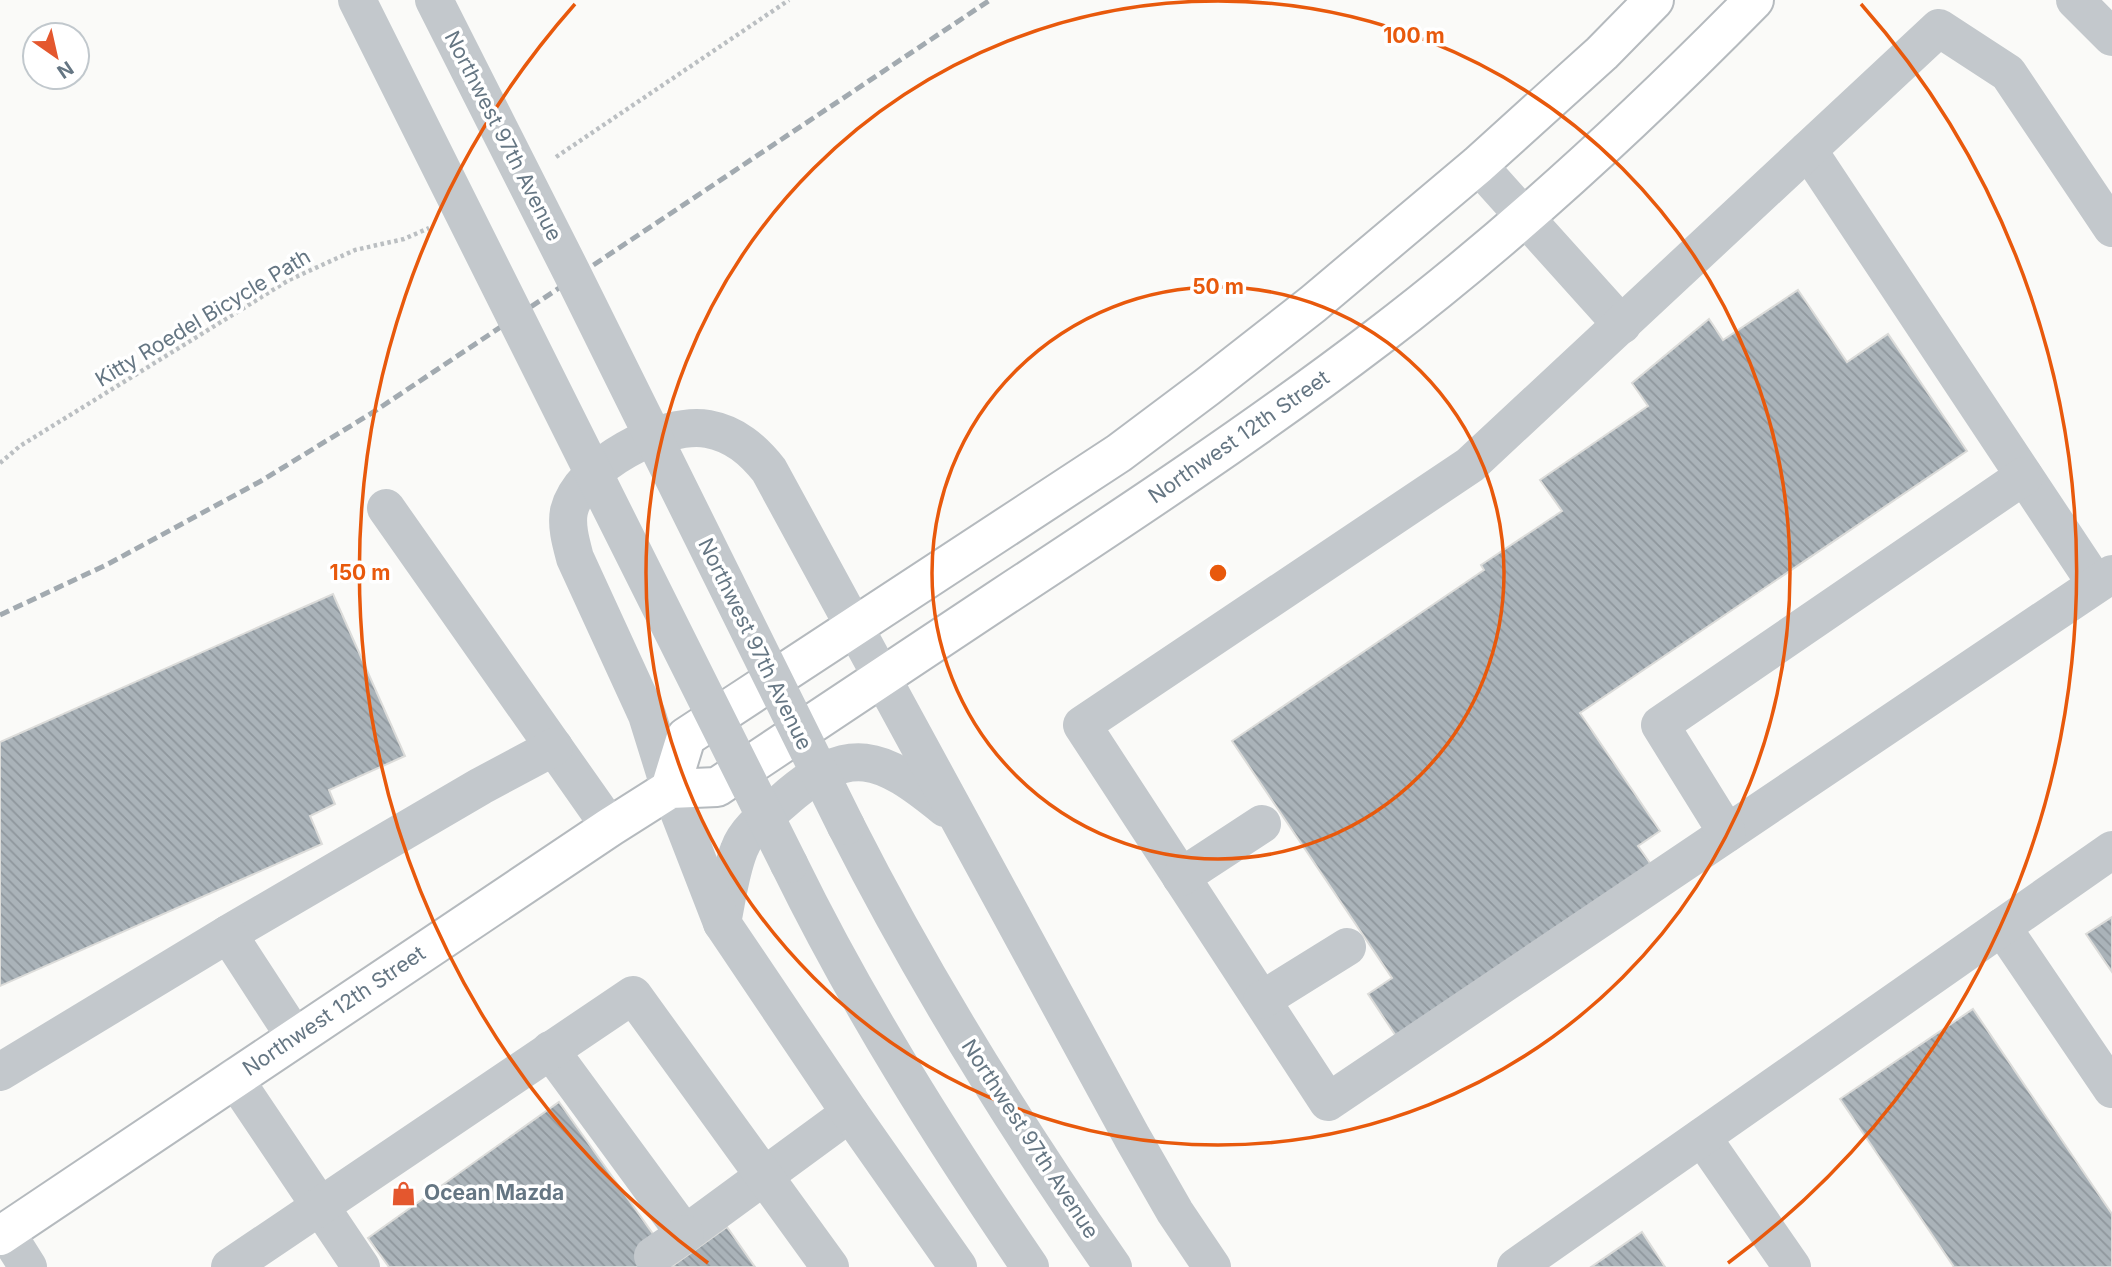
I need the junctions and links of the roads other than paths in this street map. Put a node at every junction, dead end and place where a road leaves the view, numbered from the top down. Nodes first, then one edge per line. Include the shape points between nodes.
1 (357, 0) edge
2 (434, 0) edge
3 (1654, 0) edge
4 (1754, 0) edge
5 (2076, 0) edge
6 (2112, 37) edge
7 (1808, 150) junction
8 (1478, 165) junction
9 (1525, 216) junction
10 (2112, 228) edge
11 (1622, 325) junction
12 (2024, 476) junction
13 (386, 508) dead end
14 (2104, 579) edge
15 (854, 627) junction
16 (882, 678) junction
17 (554, 747) junction
18 (670, 789) junction
19 (958, 818) junction
20 (1262, 824) dead end
21 (610, 827) junction
22 (1727, 833) junction
23 (2112, 850) edge
24 (1181, 877) junction
25 (722, 923) junction
26 (2002, 926) junction
27 (228, 934) junction
28 (1348, 947) dead end
29 (1262, 1000) junction
30 (295, 1037) junction
31 (550, 1050) junction
32 (0, 1072) edge
33 (234, 1078) junction
34 (2112, 1089) edge
35 (850, 1113) junction
36 (1702, 1137) junction
37 (765, 1177) junction
38 (320, 1207) junction
39 (3, 1234) edge
40 (685, 1234) junction
41 (653, 1256) dead end
42 (29, 1267) edge
43 (230, 1267) edge
44 (361, 1267) edge
45 (830, 1267) edge
46 (958, 1267) edge
47 (1030, 1267) edge
48 (1113, 1267) edge
49 (1212, 1267) edge
50 (1516, 1267) edge
51 (1792, 1267) edge

1 - 47 street, bridge via 839,961 908,1080
2 - 48 street, Northwest 97th Avenue, bridge via 911,949 981,1067
3 - 8 main road
4 - 9 main road, Northwest 12th Street via 1658,97
5 - 6 street
7 - 10 street via 1939,28 2008,73
7 - 11 street
7 - 12 street
8 - 9 street
8 - 15 main road via 1313,303 1119,453
9 - 11 street
9 - 16 main road, Northwest 12th Street via 1302,393
11 - 24 street via 1470,465 1082,725
12 - 14 street
12 - 22 street via 1660,725
13 - 17 street
14 - 22 street
15 - 16 street
15 - 18 main road via 686,737
15 - 18 street via 769,470 734,438 690,428 650,439 599,468 576,492 569,513 569,537 583,579 648,715
16 - 18 main road, Northwest 12th Street via 717,787
16 - 19 street
17 - 21 street
17 - 27 street
18 - 21 main road, Northwest 12th Street
18 - 25 street
19 - 25 street via 893,770 869,762 822,772 791,794 739,848
19 - 49 street via 1159,1185
20 - 24 street
21 - 30 main road, Northwest 12th Street
22 - 29 street via 1328,1102
23 - 26 street
24 - 29 street
25 - 35 street
26 - 34 street
26 - 36 street
27 - 30 street
27 - 32 street
28 - 29 street
30 - 33 main road, Northwest 12th Street
31 - 37 street via 633,995
31 - 38 street
31 - 40 street
33 - 38 street
33 - 39 main road, Northwest 12th Street
35 - 37 street
35 - 46 street
36 - 50 street
36 - 51 street
37 - 40 street
37 - 45 street
38 - 43 street
38 - 44 street
39 - 42 street
40 - 41 street

